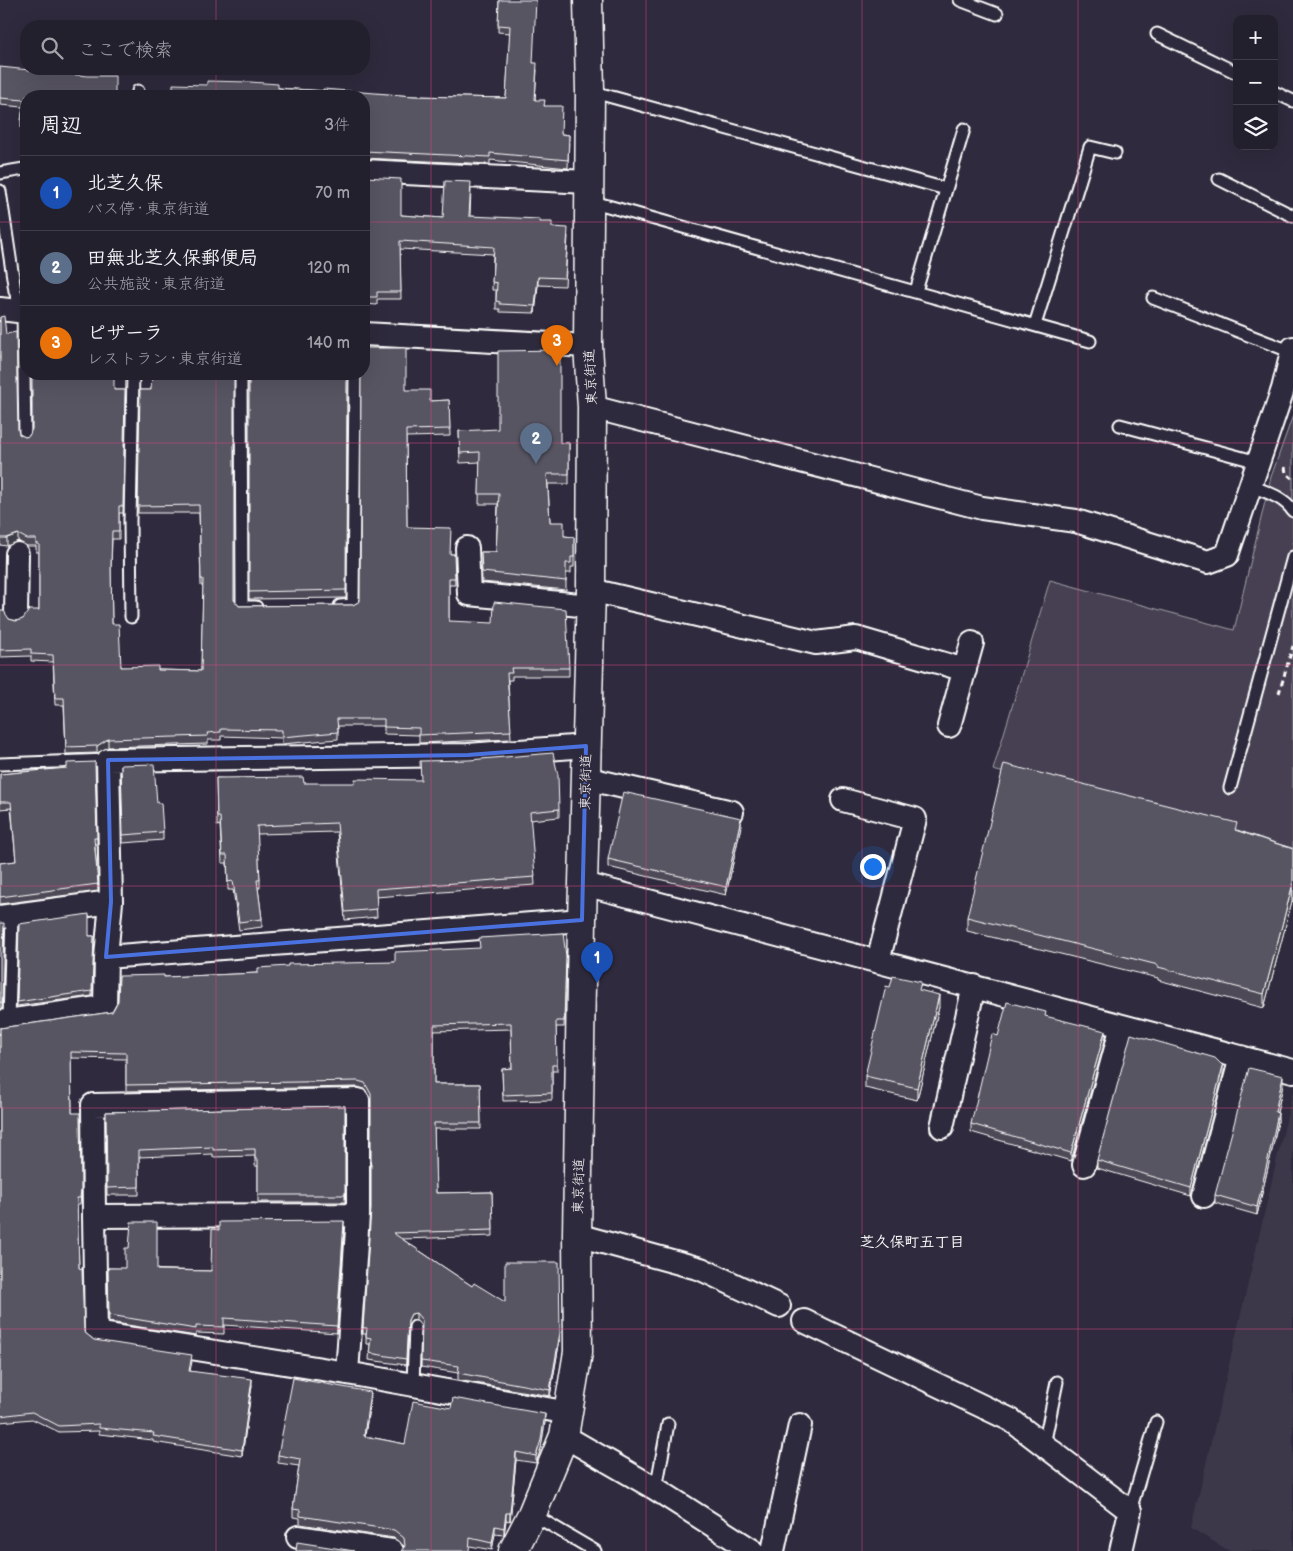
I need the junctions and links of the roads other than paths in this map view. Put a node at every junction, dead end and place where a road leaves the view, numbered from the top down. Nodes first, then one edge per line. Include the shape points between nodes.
1 (588, 0) edge
2 (960, 0) edge
3 (997, 14) dead end
4 (1157, 34) dead end
5 (1233, 71) edge
6 (590, 91) junction
7 (1278, 94) edge
8 (1293, 101) edge
9 (964, 129) dead end
10 (1115, 154) dead end
11 (20, 170) edge
12 (370, 172) edge
13 (0, 173) edge
14 (1219, 179) dead end
15 (946, 189) junction
16 (0, 191) edge
17 (588, 191) junction
18 (1293, 216) edge
19 (916, 291) junction
20 (1153, 298) dead end
21 (20, 302) edge
22 (0, 309) edge
23 (20, 311) edge
24 (1035, 325) junction
25 (370, 334) edge
26 (1090, 340) dead end
27 (588, 346) junction
28 (1293, 350) edge
29 (25, 380) edge
30 (133, 380) edge
31 (241, 380) edge
32 (355, 380) edge
33 (592, 407) junction
34 (1120, 425) dead end
35 (25, 437) edge
36 (1258, 462) junction
37 (1249, 485) junction
38 (1293, 511) edge
39 (467, 548) dead end
40 (18, 554) dead end
41 (1293, 557) edge
42 (8, 582) edge
43 (590, 598) junction
44 (325, 606) edge
45 (269, 607) edge
46 (16, 615) dead end
47 (131, 617) dead end
48 (972, 644) dead end
49 (965, 670) junction
50 (949, 726) dead end
51 (586, 746) junction
52 (108, 760) junction
53 (0, 764) edge
54 (585, 778) junction
55 (1230, 788) dead end
56 (843, 800) dead end
57 (732, 812) dead end
58 (584, 884) junction
59 (111, 902) junction
60 (6, 917) edge
61 (582, 920) junction
62 (106, 957) junction
63 (878, 961) junction
64 (974, 986) junction
65 (5, 1021) edge
66 (1122, 1026) junction
67 (1241, 1057) junction
68 (1293, 1071) edge
69 (942, 1127) dead end
70 (1084, 1165) dead end
71 (1204, 1196) dead end
72 (358, 1215) junction
73 (94, 1216) junction
74 (577, 1235) junction
75 (779, 1306) dead end
76 (804, 1321) dead end
77 (415, 1327) dead end
78 (347, 1373) junction
79 (1057, 1382) dead end
80 (414, 1384) junction
81 (1156, 1422) dead end
82 (668, 1424) dead end
83 (567, 1425) junction
84 (800, 1425) dead end
85 (1044, 1445) junction
86 (656, 1490) junction
87 (1130, 1512) junction
88 (532, 1514) junction
89 (298, 1537) dead end
90 (358, 1549) edge
91 (392, 1551) edge
92 (513, 1551) edge
93 (595, 1551) edge
94 (753, 1551) edge
95 (773, 1551) edge
96 (1121, 1551) edge

1 - 6 street, 東京街道
2 - 3 lane
4 - 5 lane
6 - 15 lane
6 - 17 street, 東京街道
7 - 8 lane
9 - 15 lane
10 - 24 lane via 1090,147
11 - 13 lane
12 - 17 street
14 - 18 lane
15 - 19 lane
16 - 21 lane via 15,291
17 - 19 lane
17 - 27 street, 東京街道
19 - 24 lane
20 - 28 lane
22 - 23 street
24 - 26 lane
25 - 27 street
27 - 33 street, 東京街道
28 - 36 street
29 - 35 lane
30 - 47 lane
31 - 45 lane via 242,607
32 - 44 lane via 353,606
33 - 37 street via 982,508 1076,521 1208,562 1227,555
33 - 43 street, 東京街道
34 - 36 lane
36 - 37 street
37 - 38 lane via 1279,498
39 - 43 street via 469,594
40 - 42 street
41 - 55 lane
42 - 46 street
43 - 49 street via 816,644 856,638
43 - 51 street, 東京街道
48 - 49 street
49 - 50 street
51 - 52 street via 468,755
51 - 54 street, 東京街道
52 - 53 lane
52 - 59 street
54 - 57 street
54 - 58 street, 東京街道
56 - 63 street via 915,819
58 - 61 street, 東京街道
58 - 63 street
59 - 60 street
59 - 62 street
60 - 65 lane
61 - 62 street
61 - 74 street, 東京街道
62 - 65 street via 105,1007
63 - 64 street
64 - 66 street
64 - 69 street
66 - 67 street
66 - 70 street
67 - 68 street
67 - 71 street
72 - 73 street
72 - 73 street via 358,1100 93,1105
72 - 78 street
73 - 78 street via 96,1333
74 - 75 street via 702,1269
74 - 83 street, 東京街道 via 578,1352
76 - 85 street via 1011,1420
77 - 80 lane
78 - 80 street
79 - 85 lane
80 - 83 street
81 - 87 lane
82 - 86 lane
83 - 86 street
83 - 88 street, 東京街道
84 - 95 street
85 - 87 street
86 - 94 street
87 - 96 street
88 - 92 street, 東京街道
88 - 93 lane
89 - 90 street
90 - 91 street

